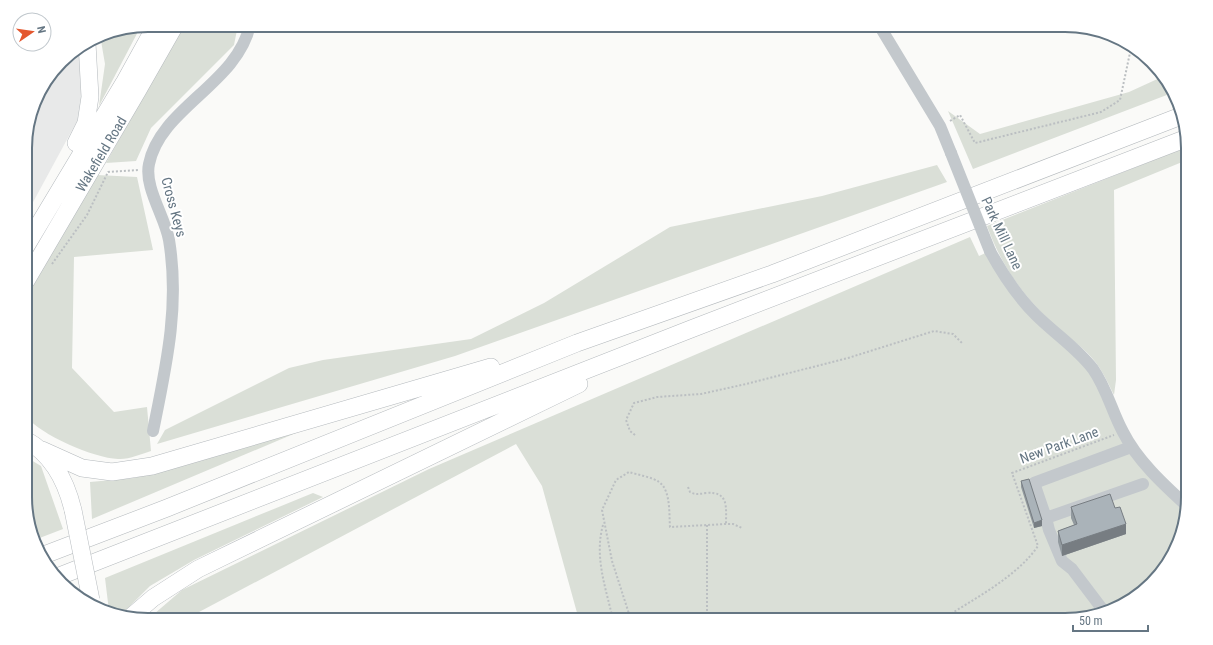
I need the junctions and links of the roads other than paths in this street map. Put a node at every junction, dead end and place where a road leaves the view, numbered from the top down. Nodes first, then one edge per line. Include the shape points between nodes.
1 (152, 32) edge
2 (170, 32) edge
3 (247, 32) edge
4 (883, 32) edge
5 (87, 50) edge
6 (1177, 118) edge
7 (1181, 141) edge
8 (32, 232) edge
9 (32, 234) edge
10 (32, 271) edge
11 (691, 329) junction
12 (578, 343) junction
13 (152, 431) dead end
14 (32, 443) edge
15 (32, 444) edge
16 (1131, 447) junction
17 (1143, 484) dead end
18 (1181, 500) edge
19 (1046, 518) junction
20 (47, 554) edge
21 (63, 575) edge
22 (90, 597) edge
23 (1101, 607) edge
24 (136, 612) edge

1 - 9 highway
2 - 10 highway, Wakefield Road
3 - 13 street, Cross Keys via 238,54 220,76 161,135 154,148 149,169 151,189 168,239 173,288 172,324
4 - 16 street, Park Mill Lane, bridge via 940,126 990,251 1002,274 1036,316 1080,354 1093,370 1104,387 1122,432
5 - 8 highway via 90,97 86,122
6 - 12 highway via 772,274
7 - 11 highway
11 - 21 highway
11 - 24 highway via 198,569 153,598
12 - 14 highway via 152,466 112,472 82,468
12 - 20 highway
15 - 22 highway, bridge via 60,474 66,487
16 - 18 street, Park Mill Lane
16 - 19 street via 1034,483
17 - 19 street
19 - 23 street via 1062,561 1072,569

